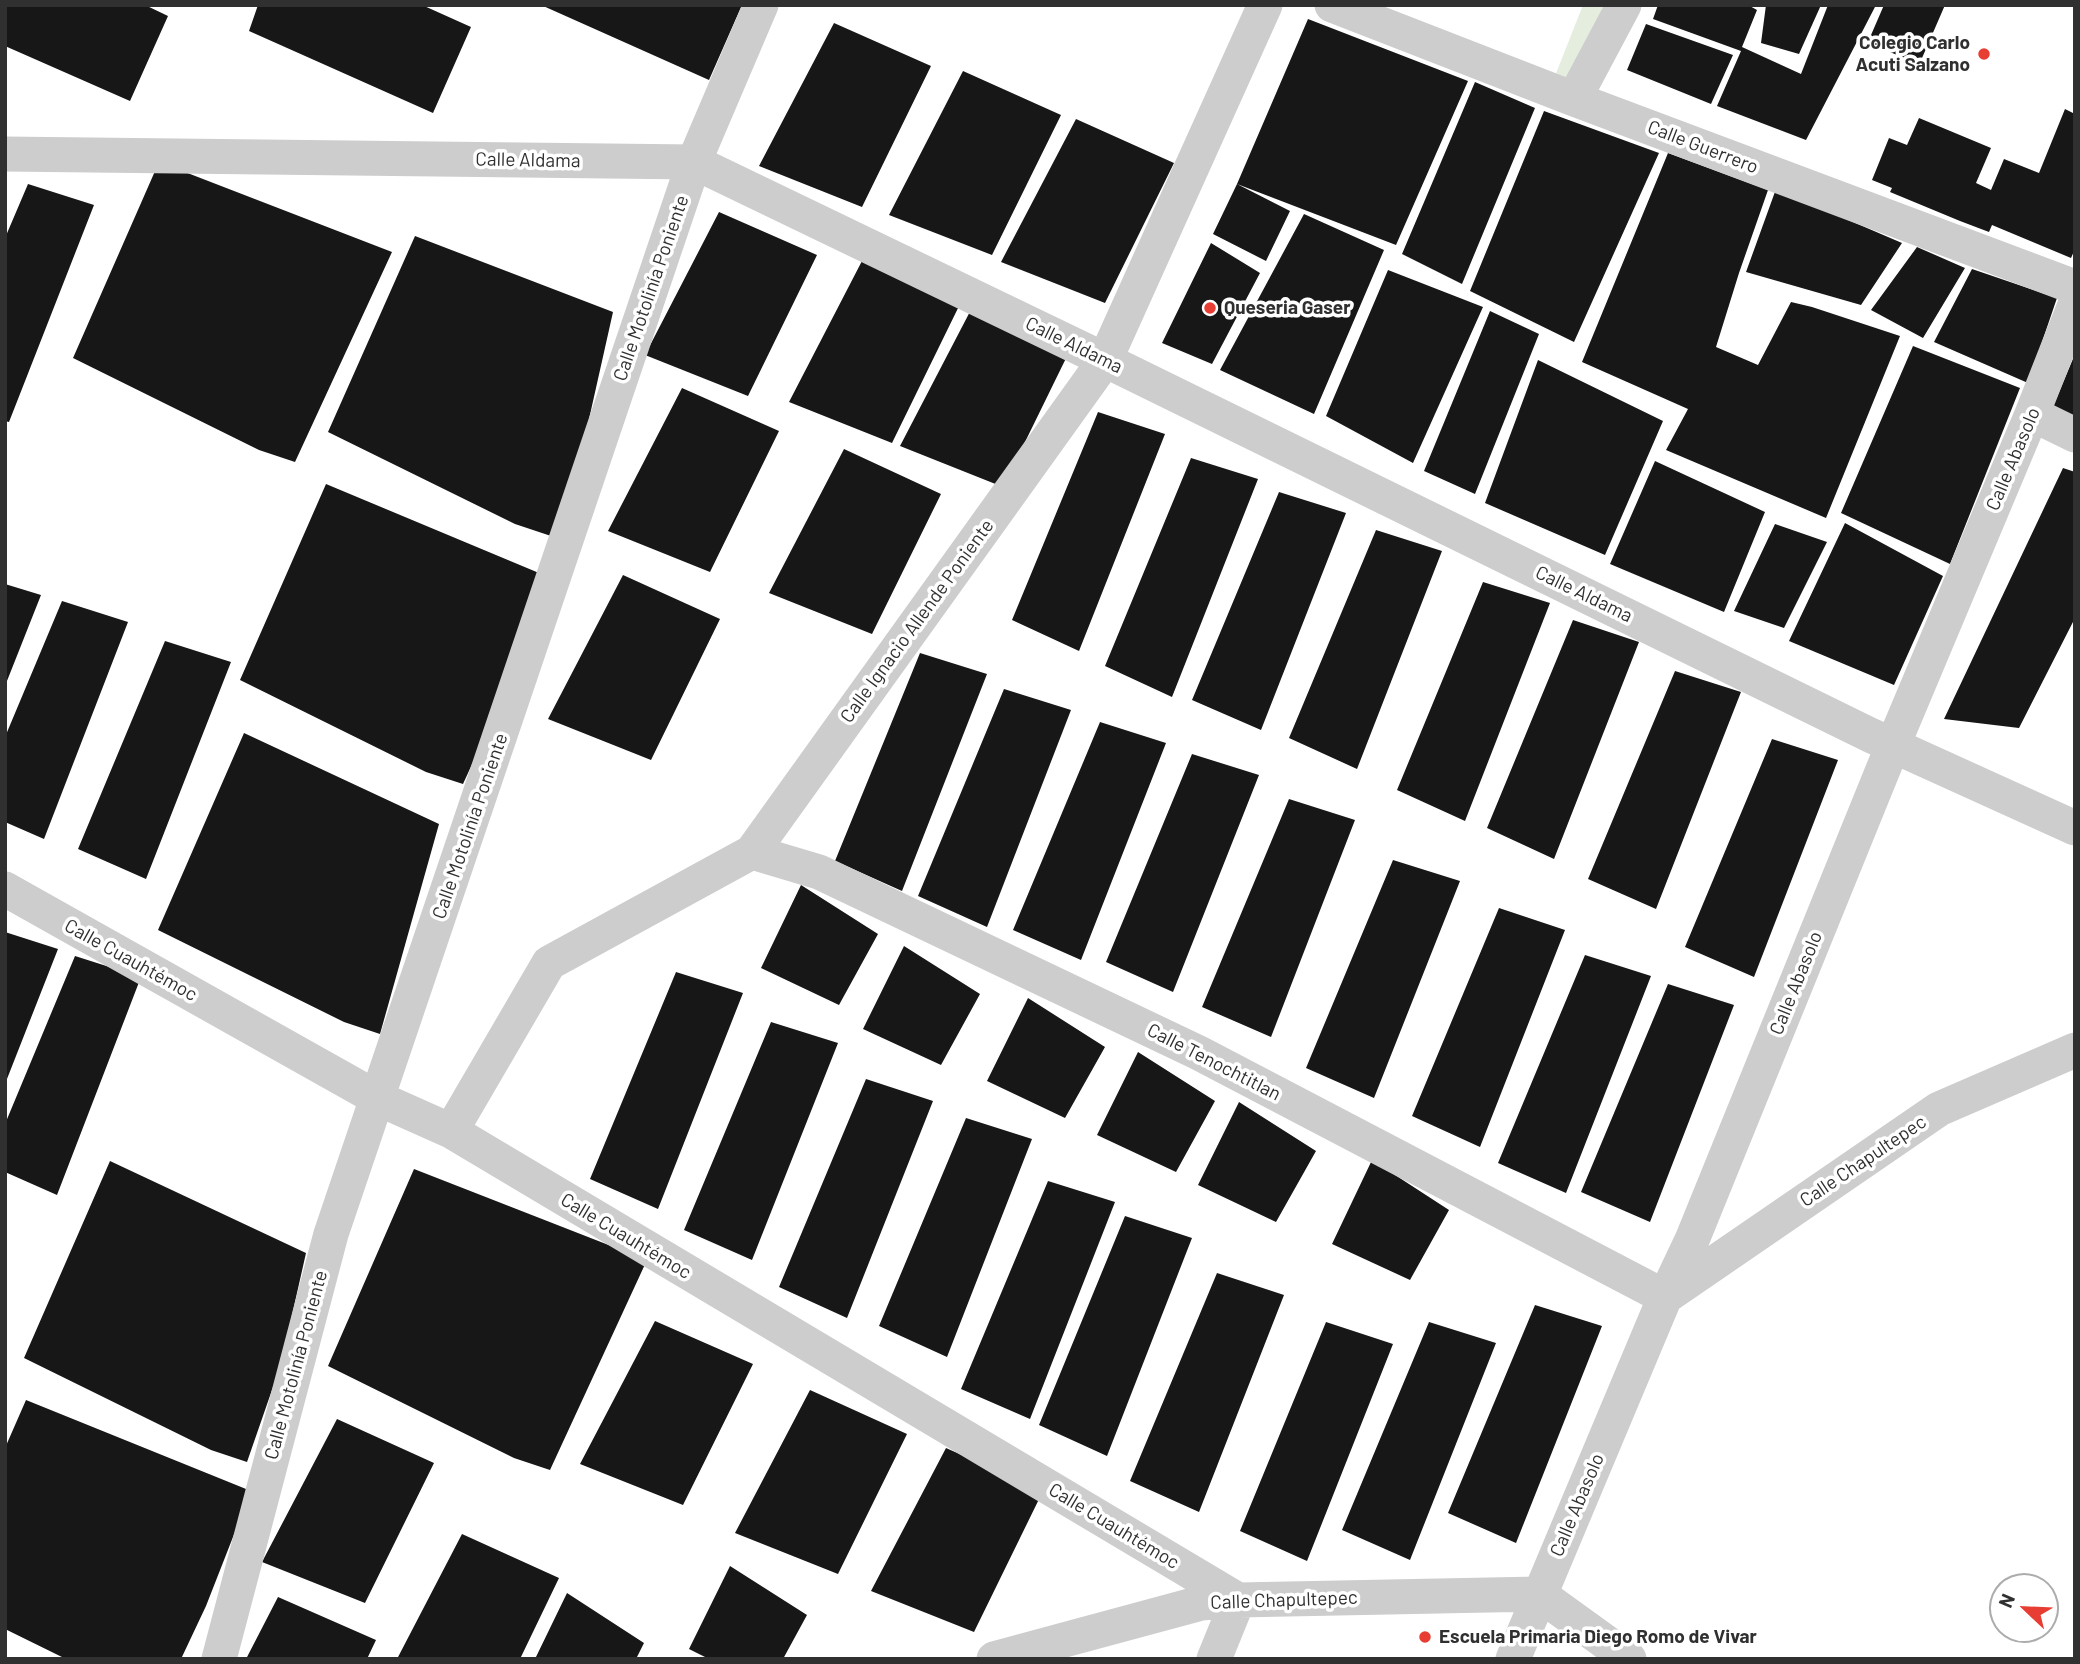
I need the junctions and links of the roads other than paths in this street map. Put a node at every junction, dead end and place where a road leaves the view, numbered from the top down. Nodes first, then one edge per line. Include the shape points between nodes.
1 (761, 5) edge
2 (1265, 5) edge
3 (1332, 5) edge
4 (1624, 5) edge
5 (1574, 99) junction
6 (5, 154) edge
7 (694, 162) junction
8 (2075, 287) edge
9 (2075, 305) edge
10 (1105, 360) junction
11 (2032, 414) junction
12 (2075, 435) edge
13 (1893, 745) junction
14 (2075, 828) edge
15 (752, 852) junction
16 (5, 889) edge
17 (2075, 1050) edge
18 (377, 1098) junction
19 (451, 1131) junction
20 (1665, 1297) junction
21 (1539, 1594) junction
22 (1238, 1600) junction
23 (219, 1659) edge
24 (994, 1659) edge
25 (1214, 1659) edge
26 (1513, 1659) edge
27 (1629, 1659) edge

1 - 7 street, Calle Motolinía Poniente
2 - 10 street, Calle Ignacio Allende Poniente
3 - 5 street, Calle Guerrero
4 - 5 street
5 - 8 street, Calle Guerrero
6 - 7 street, Calle Aldama
7 - 10 street, Calle Aldama
7 - 18 street, Calle Motolinía Poniente
9 - 11 street, Calle Abasolo
10 - 13 street, Calle Aldama
10 - 15 street, Calle Ignacio Allende Poniente
11 - 12 street
11 - 13 street, Calle Abasolo
13 - 14 street, Calle Aldama
13 - 20 street, Calle Abasolo
15 - 19 street, Calle Ignacio Allende Poniente via 549,963
15 - 20 street, Calle Tenochtitlan via 819,873 1199,1053
16 - 18 street, Calle Cuauhtémoc
17 - 20 street, Calle Chapultepec via 1939,1109
18 - 19 street, Calle Cuauhtémoc
18 - 23 street, Calle Motolinía Poniente via 331,1234
19 - 22 street, Calle Cuauhtémoc
20 - 21 street, Calle Abasolo
21 - 22 street, Calle Chapultepec
21 - 26 street, Calle Abasolo
21 - 27 street
22 - 24 street, Calle Chapultepec via 1201,1603
22 - 25 street

